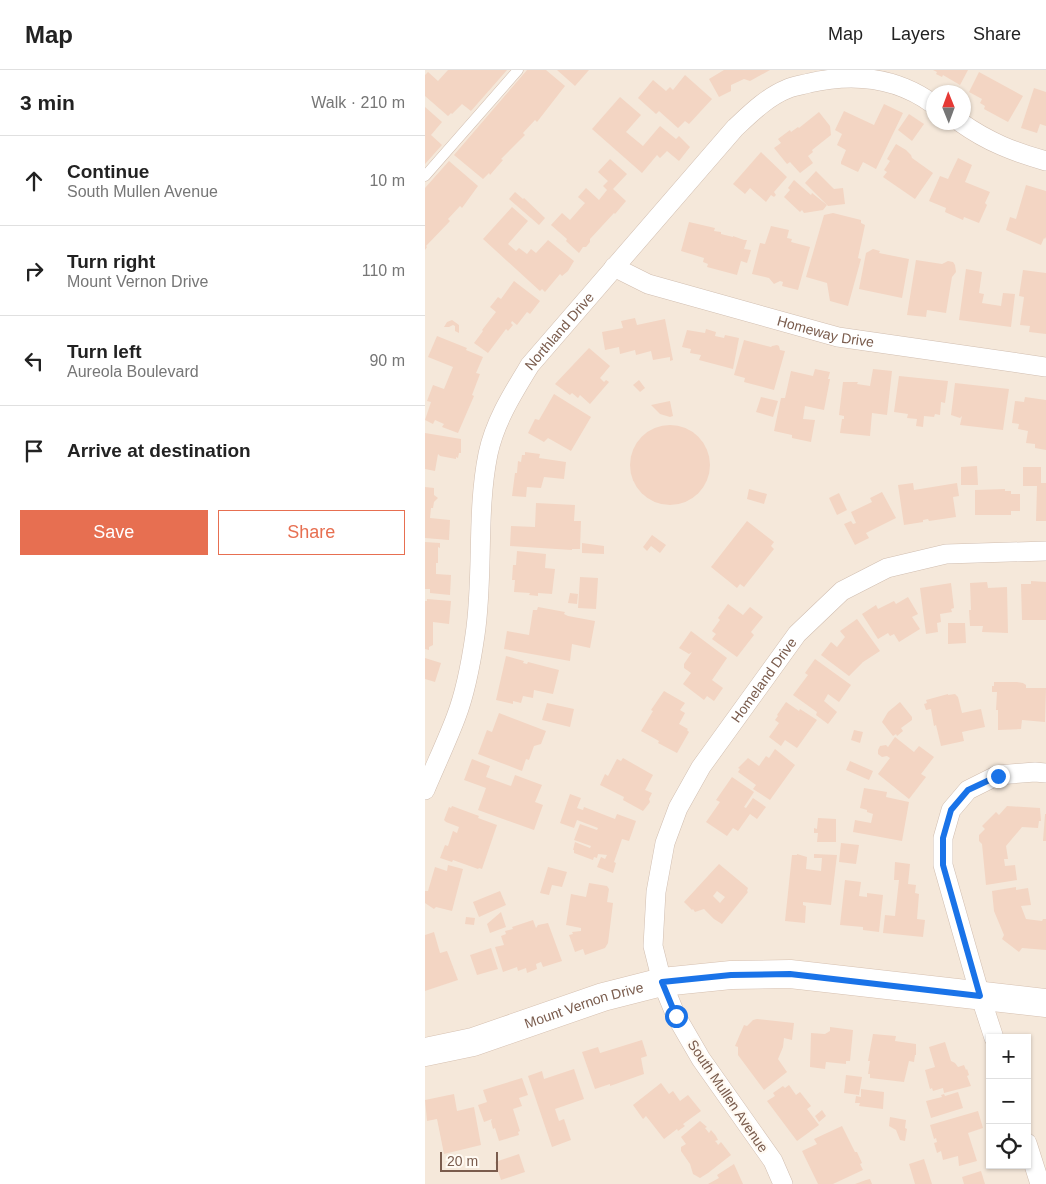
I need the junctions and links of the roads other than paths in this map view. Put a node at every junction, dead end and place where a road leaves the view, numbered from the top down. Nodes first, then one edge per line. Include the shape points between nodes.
1 (519, 70) edge
2 (926, 98) edge
3 (970, 130) edge
4 (1046, 161) edge
5 (425, 176) edge
6 (613, 267) junction
7 (1046, 367) edge
8 (1046, 551) edge
9 (1046, 773) edge
10 (425, 790) edge
11 (662, 982) junction
12 (980, 996) junction
13 (1046, 1003) edge
14 (993, 1034) edge
15 (425, 1052) edge
16 (1031, 1156) edge
17 (783, 1184) edge
18 (1040, 1184) edge

1 - 5 lane
2 - 6 street, Northland Drive via 875,78 831,78 787,88 759,106 735,128
3 - 4 street via 1011,151
6 - 7 street, Homeway Drive via 648,284 838,337
6 - 10 street, Northland Drive via 530,365 505,406 489,452 481,501 480,592 469,675 457,716
8 - 11 street, Homeland Drive via 946,554 887,568 843,591 797,634 701,767 678,808 665,843 656,892 653,946
9 - 12 street via 998,776 968,790 951,810 943,838 943,865
11 - 12 street, Mount Vernon Drive via 731,975 790,974
11 - 15 street, Mount Vernon Drive via 603,997 473,1042
11 - 17 street, South Mullen Avenue via 676,1016 701,1059 773,1162
12 - 13 street, Mount Vernon Drive
12 - 14 street
16 - 18 street

